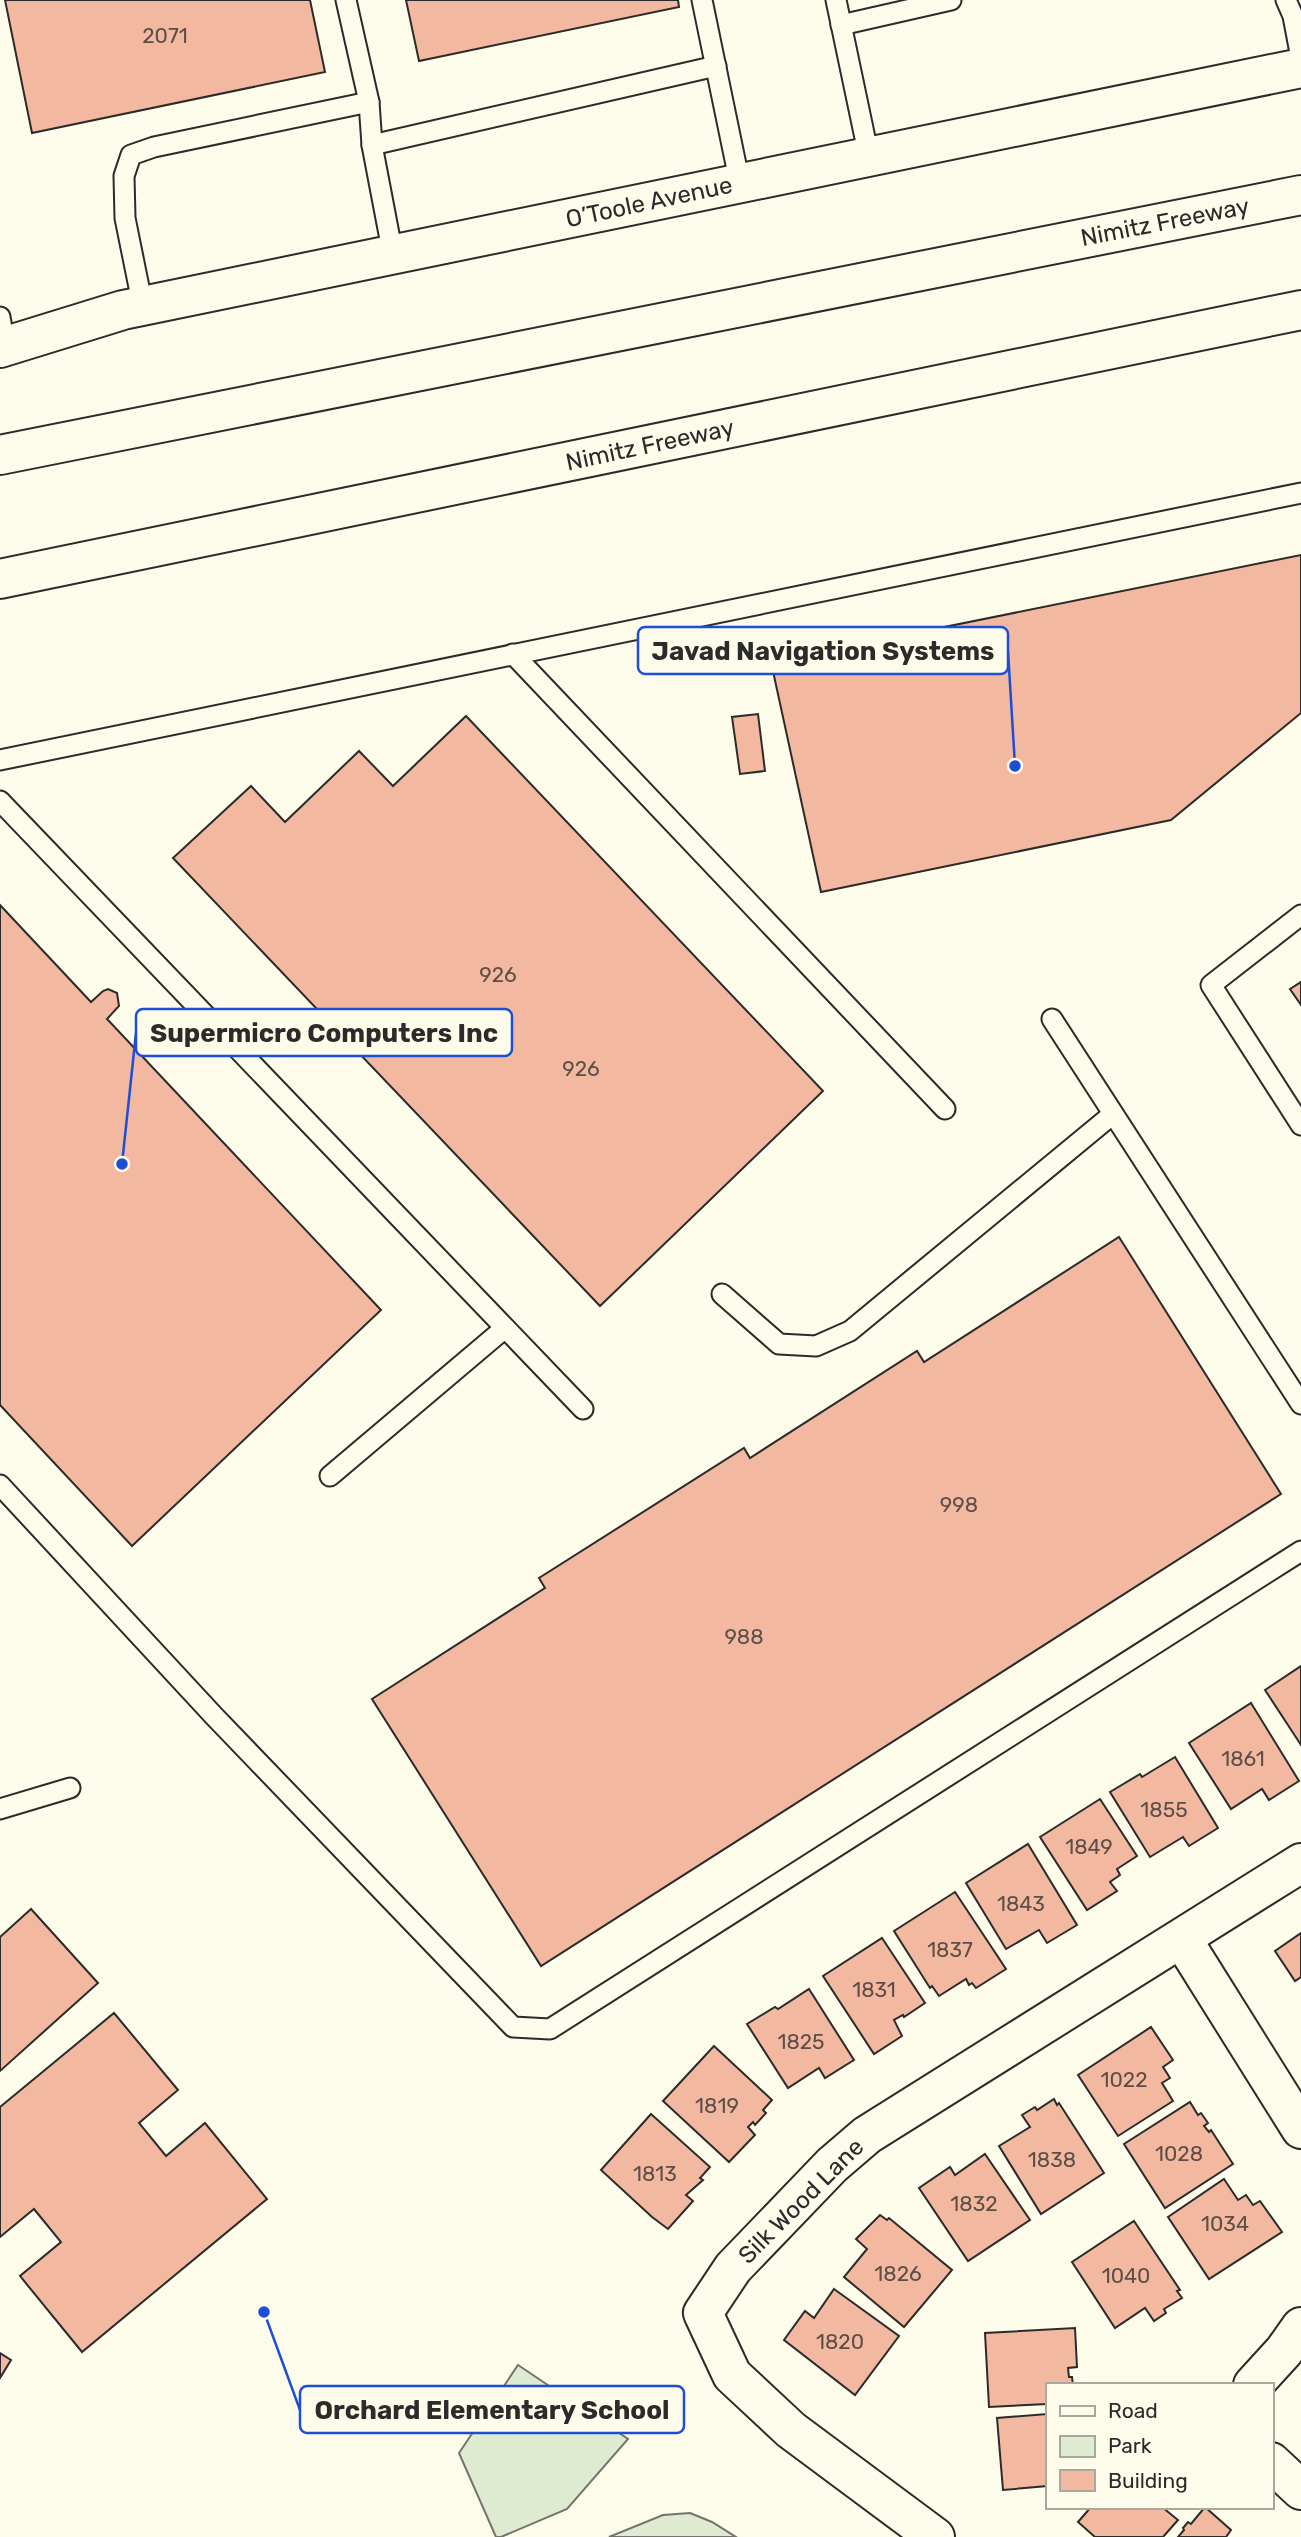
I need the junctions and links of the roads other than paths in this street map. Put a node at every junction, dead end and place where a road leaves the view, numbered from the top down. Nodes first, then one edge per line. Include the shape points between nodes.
1 (346, 0) edge
2 (702, 0) edge
3 (836, 0) edge
4 (951, 0) edge
5 (1286, 0) edge
6 (841, 25) junction
7 (1301, 58) edge
8 (716, 65) junction
9 (1301, 68) edge
10 (369, 102) junction
11 (372, 145) junction
12 (869, 157) junction
13 (740, 184) junction
14 (1301, 195) edge
15 (393, 255) junction
16 (143, 307) junction
17 (1301, 310) edge
18 (2, 337) edge
19 (0, 454) edge
20 (1301, 493) edge
21 (0, 579) edge
22 (513, 654) junction
23 (0, 760) edge
24 (0, 801) edge
25 (1301, 915) edge
26 (1052, 1019) dead end
27 (945, 1109) dead end
28 (1113, 1114) junction
29 (1301, 1125) edge
30 (722, 1294) dead end
31 (505, 1328) junction
32 (1301, 1404) edge
33 (583, 1409) dead end
34 (330, 1476) dead end
35 (0, 1485) edge
36 (1301, 1550) edge
37 (69, 1788) dead end
38 (0, 1809) edge
39 (1301, 1863) edge
40 (1182, 1939) junction
41 (1301, 2129) edge
42 (1301, 2327) edge
43 (1255, 2383) edge
44 (1273, 2464) edge
45 (1301, 2490) edge
46 (935, 2537) edge

1 - 10 lane
2 - 8 lane
3 - 6 lane
4 - 6 lane
5 - 7 lane
6 - 12 lane
8 - 11 lane
8 - 13 lane
9 - 12 main road, O’Toole Avenue
10 - 11 lane
10 - 16 lane via 131,155 124,176 125,218
11 - 15 lane
12 - 13 main road, O’Toole Avenue
13 - 15 main road, O’Toole Avenue
14 - 19 main road, Nimitz Freeway
15 - 16 main road, O’Toole Avenue
16 - 18 main road, O’Toole Avenue
17 - 21 main road, Nimitz Freeway
20 - 22 lane
22 - 23 lane
22 - 27 lane
24 - 31 lane
25 - 29 lane via 1211,985
26 - 28 lane
28 - 30 lane via 850,1331 816,1346 779,1344
28 - 32 lane
31 - 33 lane
31 - 34 lane
35 - 36 lane via 214,1716 513,2026 550,2029
37 - 38 lane
39 - 40 main road, Silk Wood Lane
40 - 41 main road
40 - 46 main road, Silk Wood Lane via 867,2135 832,2165 733,2269 702,2313 732,2375 791,2430
42 - 43 main road
44 - 45 main road

